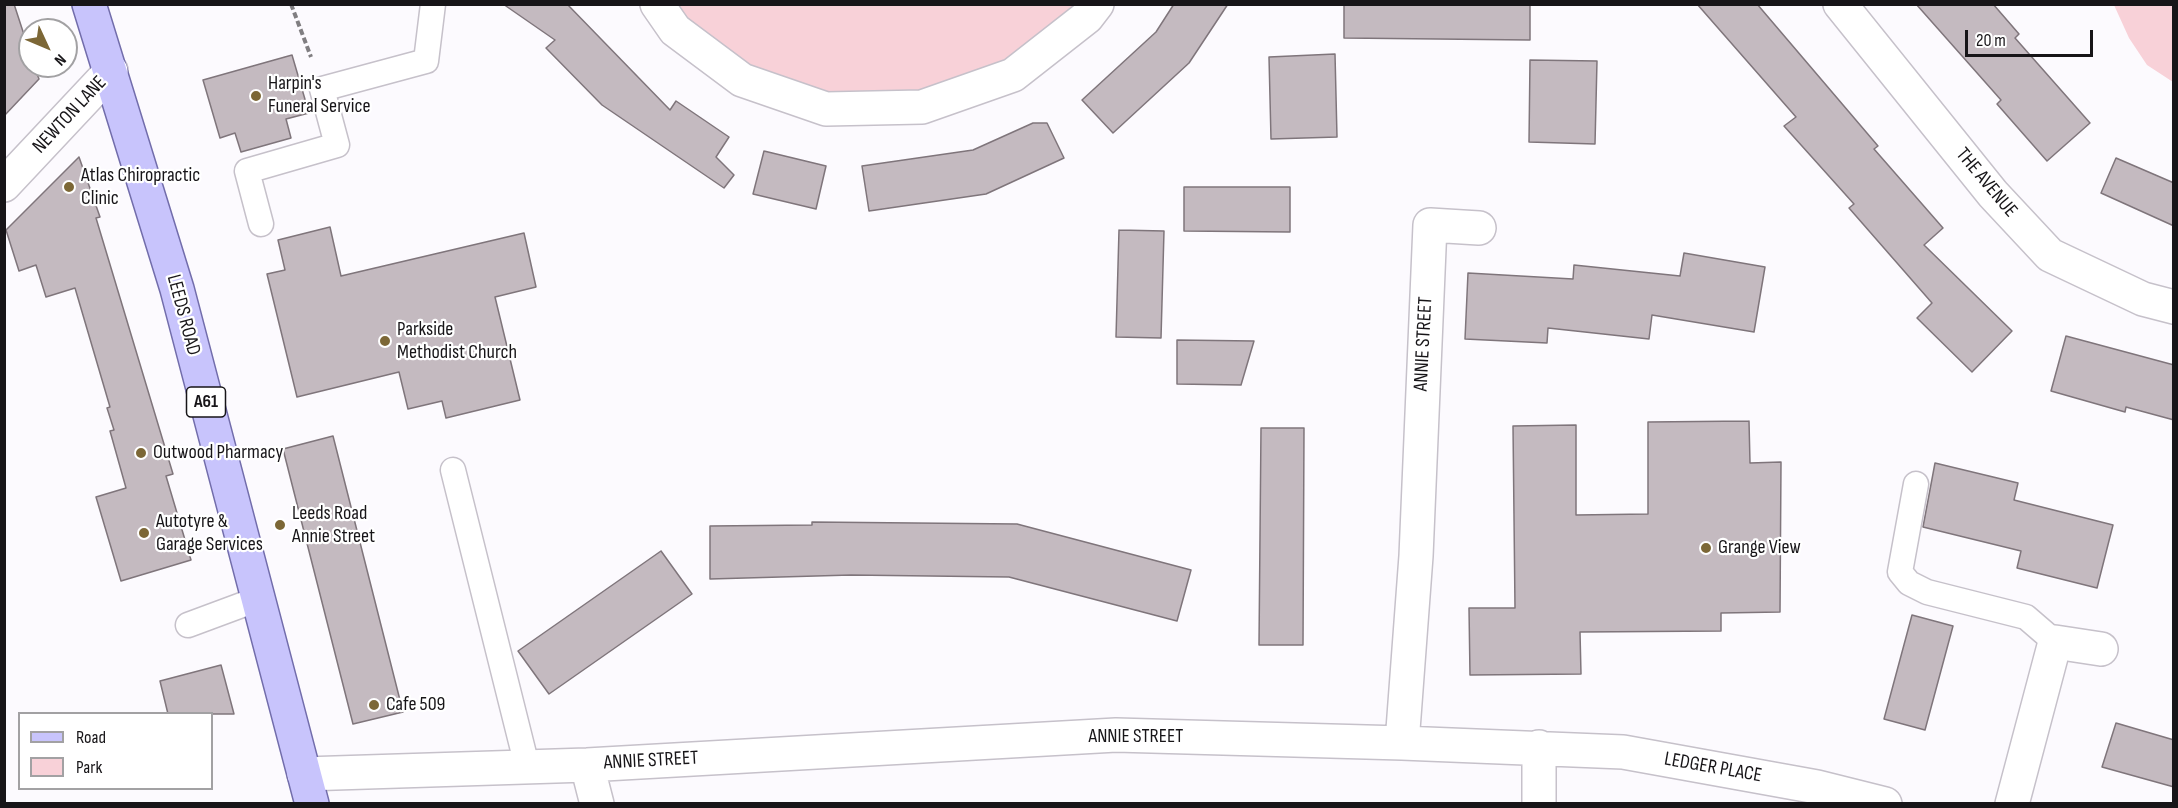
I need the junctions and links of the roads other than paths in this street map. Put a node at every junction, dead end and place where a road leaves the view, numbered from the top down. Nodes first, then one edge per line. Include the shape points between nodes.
1 (89, 4) edge
2 (433, 4) edge
3 (657, 4) edge
4 (1097, 4) edge
5 (1840, 4) edge
6 (111, 71) junction
7 (4, 185) edge
8 (261, 224) dead end
9 (1479, 228) dead end
10 (2174, 307) edge
11 (453, 470) dead end
12 (1916, 484) dead end
13 (258, 599) junction
14 (188, 625) dead end
15 (2055, 642) junction
16 (2101, 649) dead end
17 (1402, 743) junction
18 (1539, 747) junction
19 (587, 765) junction
20 (527, 766) junction
21 (308, 789) edge
22 (597, 804) edge
23 (1539, 804) edge
24 (1885, 804) edge
25 (2012, 804) edge

1 - 6 main road, LEEDS ROAD / A61
2 - 8 lane via 426,61 322,89 337,145 247,171
3 - 4 street via 675,30 742,80 826,109 922,107 1013,75 1087,17
5 - 10 street, THE AVENUE via 1994,194 2050,255 2143,298
6 - 7 street, NEWTON LANE
6 - 13 main road, LEEDS ROAD / A61 via 177,289
9 - 17 street, ANNIE STREET via 1430,225 1416,556
11 - 20 lane
12 - 15 lane via 1900,572 1927,592 2026,617
13 - 14 lane
13 - 21 main road, LEEDS ROAD / A61
15 - 16 street
15 - 25 street
17 - 18 street, LEDGER PLACE
17 - 19 street, ANNIE STREET via 1116,735
18 - 23 street
18 - 24 street, LEDGER PLACE via 1623,752 1817,787
19 - 20 street, ANNIE STREET
19 - 22 street
20 - 21 street, ANNIE STREET

